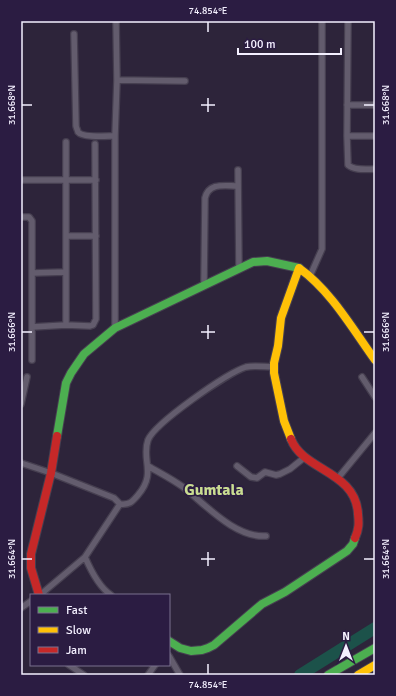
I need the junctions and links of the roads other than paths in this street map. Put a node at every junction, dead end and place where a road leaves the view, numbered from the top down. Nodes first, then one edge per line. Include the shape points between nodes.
1 (116, 21) edge
2 (322, 21) edge
3 (348, 21) edge
4 (74, 34) dead end
5 (117, 80) junction
6 (185, 81) dead end
7 (347, 105) junction
8 (375, 105) edge
9 (115, 136) junction
10 (347, 136) junction
11 (375, 136) edge
12 (66, 142) dead end
13 (96, 144) dead end
14 (375, 169) edge
15 (238, 170) dead end
16 (21, 180) edge
17 (66, 180) junction
18 (96, 180) junction
19 (238, 186) junction
20 (21, 217) edge
21 (66, 236) junction
22 (96, 236) junction
23 (299, 268) junction
24 (239, 269) junction
25 (66, 272) junction
26 (32, 273) junction
27 (310, 276) junction
28 (204, 284) junction
29 (66, 325) junction
30 (32, 327) junction
31 (115, 328) junction
32 (32, 360) dead end
33 (375, 360) edge
34 (273, 367) junction
35 (27, 377) dead end
36 (362, 377) dead end
37 (375, 396) edge
38 (21, 404) edge
39 (375, 433) edge
40 (305, 457) junction
41 (21, 463) edge
42 (148, 466) junction
43 (237, 466) dead end
44 (51, 473) junction
45 (338, 478) junction
46 (120, 504) junction
47 (266, 536) dead end
48 (85, 557) junction
49 (40, 594) edge
50 (41, 594) edge
51 (110, 594) edge
52 (30, 602) edge
53 (21, 608) edge
54 (170, 642) edge
55 (375, 648) edge
56 (170, 658) edge
57 (375, 665) edge
58 (70, 666) edge
59 (154, 666) edge
60 (84, 675) edge
61 (148, 675) edge
62 (180, 675) edge
63 (328, 675) edge
64 (358, 675) edge

1 - 5 street
2 - 27 street via 322,249
3 - 7 street
4 - 9 street via 78,132
5 - 6 street
5 - 9 street
7 - 8 street
7 - 10 street
9 - 31 street
10 - 11 street
10 - 14 street via 348,165
12 - 17 street
13 - 18 street
15 - 19 street
16 - 17 street
17 - 18 street
17 - 21 street
18 - 22 street
19 - 24 street
19 - 28 street via 212,187 206,193
20 - 26 street via 29,217 32,221
21 - 22 street
21 - 25 street
22 - 29 street via 95,322 90,326
23 - 24 main road via 257,261
23 - 27 main road
23 - 34 main road via 281,318
24 - 28 main road
25 - 26 street
25 - 29 street
26 - 30 street
27 - 33 main road via 328,295
28 - 31 main road
29 - 30 street
30 - 32 street
31 - 44 main road via 84,354 66,383
34 - 40 main road via 288,434 293,445
34 - 42 street via 250,367 228,375 157,427 148,440
35 - 38 street
36 - 37 street
39 - 45 street
40 - 43 street via 280,474 266,472 256,478
40 - 45 main road
41 - 44 street
42 - 46 street via 142,491 133,502
42 - 47 street via 178,483 222,519 246,534
44 - 46 street via 114,498
44 - 49 main road via 30,561
45 - 54 main road via 354,495 358,507 359,528 348,551 262,604 206,650 190,651
46 - 48 street
48 - 50 street
48 - 51 street via 105,591
52 - 53 street
55 - 63 main road
56 - 62 street
57 - 64 main road
58 - 60 street
59 - 61 street

